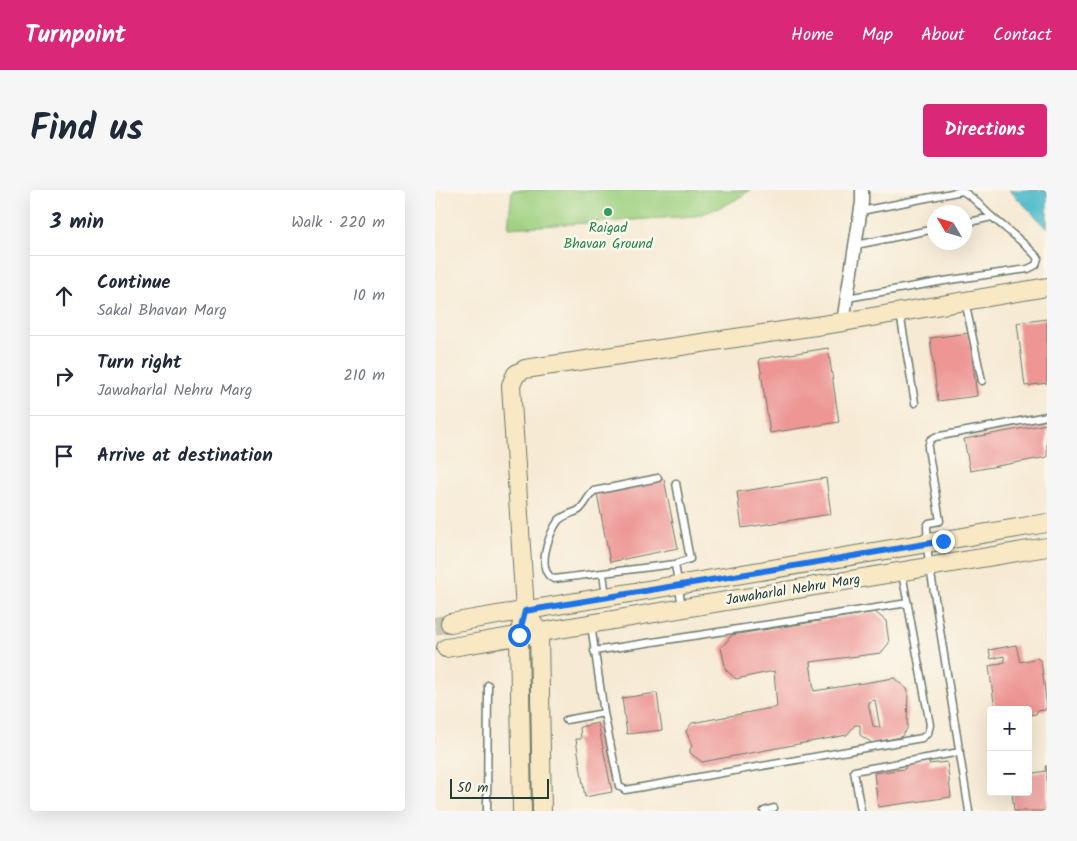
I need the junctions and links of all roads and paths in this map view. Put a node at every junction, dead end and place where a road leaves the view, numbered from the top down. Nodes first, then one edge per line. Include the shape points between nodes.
1 (862, 190) edge
2 (861, 210) junction
3 (993, 217) junction
4 (972, 222) edge
5 (927, 231) edge
6 (855, 245) junction
7 (1047, 287) edge
8 (847, 298) junction
9 (965, 301) junction
10 (900, 312) junction
11 (843, 322) junction
12 (981, 381) dead end
13 (915, 403) dead end
14 (1047, 416) edge
15 (658, 478) dead end
16 (676, 483) dead end
17 (1047, 523) edge
18 (927, 543) junction
19 (1047, 547) edge
20 (675, 564) junction
21 (930, 567) junction
22 (902, 572) junction
23 (603, 573) junction
24 (678, 585) junction
25 (606, 597) junction
26 (908, 603) junction
27 (682, 608) junction
28 (525, 611) junction
29 (450, 623) tunnel mouth
30 (591, 624) junction
31 (539, 632) junction
32 (519, 635) junction
33 (446, 648) dead end
34 (594, 651) junction
35 (488, 685) dead end
36 (605, 713) junction
37 (566, 720) dead end
38 (960, 752) junction
39 (773, 808) dead end
40 (487, 811) edge
41 (522, 811) edge
42 (542, 811) edge
43 (764, 811) edge
44 (861, 811) edge
45 (969, 811) edge

1 - 2 street
2 - 3 lane via 961,191 971,195
2 - 6 street
3 - 4 lane
3 - 8 lane via 1031,250 1038,258 1036,264 1028,268
5 - 6 lane
6 - 8 street
7 - 9 street
8 - 11 street
9 - 10 street
9 - 12 lane
10 - 11 street
10 - 13 lane
11 - 28 street via 525,369 516,374 511,385
14 - 18 lane via 930,440 928,448 940,521 927,526
15 - 23 lane via 593,491 579,509 558,521 545,551 545,570 549,577
16 - 20 lane via 690,559
17 - 18 street, Jawaharlal Nehru Marg
18 - 21 lane
18 - 24 street, Jawaharlal Nehru Marg
19 - 21 street, Jawaharlal Nehru Marg
20 - 23 lane
20 - 24 lane
21 - 22 street, Jawaharlal Nehru Marg
21 - 38 lane
22 - 26 lane
22 - 27 street, Jawaharlal Nehru Marg
23 - 25 lane
24 - 25 street, Jawaharlal Nehru Marg
24 - 27 lane
25 - 28 street, Jawaharlal Nehru Marg
26 - 34 lane
26 - 36 lane via 930,725 922,738 625,790 619,786
27 - 30 street, Jawaharlal Nehru Marg
28 - 29 street, Jawaharlal Nehru Marg
28 - 31 street
28 - 32 street
30 - 31 street, Jawaharlal Nehru Marg
30 - 34 lane
31 - 32 street, Jawaharlal Nehru Marg
31 - 42 street
32 - 33 street, Jawaharlal Nehru Marg
32 - 41 street
34 - 36 lane
35 - 40 lane
36 - 37 lane
38 - 44 lane via 854,771
38 - 45 lane
39 - 43 lane

